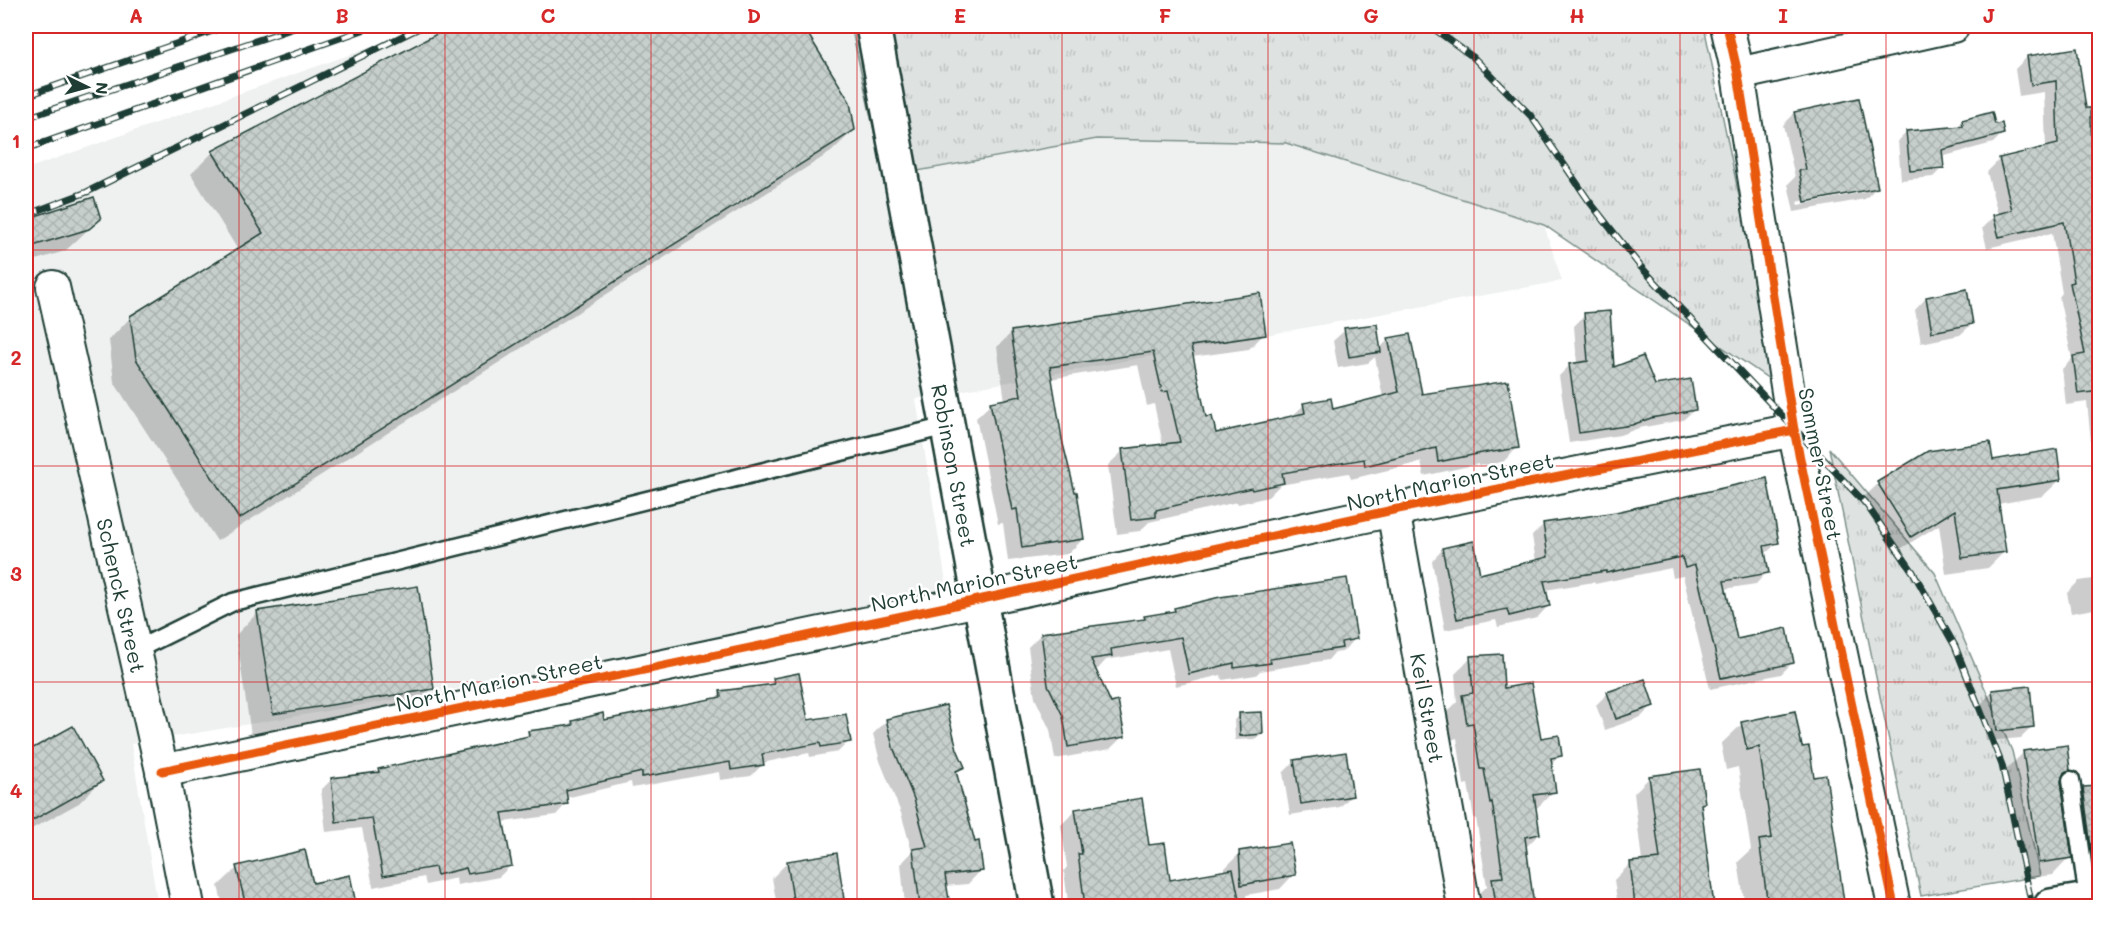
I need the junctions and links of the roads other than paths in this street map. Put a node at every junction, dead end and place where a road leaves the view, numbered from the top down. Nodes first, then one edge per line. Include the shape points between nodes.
1 (873, 26) edge
2 (1727, 26) edge
3 (1953, 26) edge
4 (1738, 74) junction
5 (53, 287) dead end
6 (947, 426) junction
7 (1794, 429) junction
8 (1393, 510) junction
9 (980, 600) junction
10 (136, 650) junction
11 (162, 771) junction
12 (2070, 780) dead end
13 (2092, 902) edge
14 (188, 906) edge
15 (1037, 906) edge
16 (1464, 906) edge
17 (1894, 906) edge
18 (2051, 906) edge

1 - 6 street, Robinson Street
2 - 4 street, Sommer Street
3 - 4 street
4 - 7 street, Sommer Street
5 - 10 street, Schenck Street
6 - 9 street, Robinson Street
6 - 10 lane via 233,602
7 - 8 street, North Marion Street
7 - 17 street, Sommer Street
8 - 9 street, North Marion Street
8 - 16 street, Keil Street
9 - 11 street, North Marion Street
9 - 15 street, Robinson Street
10 - 11 street, Schenck Street
11 - 14 street, Schenck Street
12 - 13 lane
13 - 18 street

